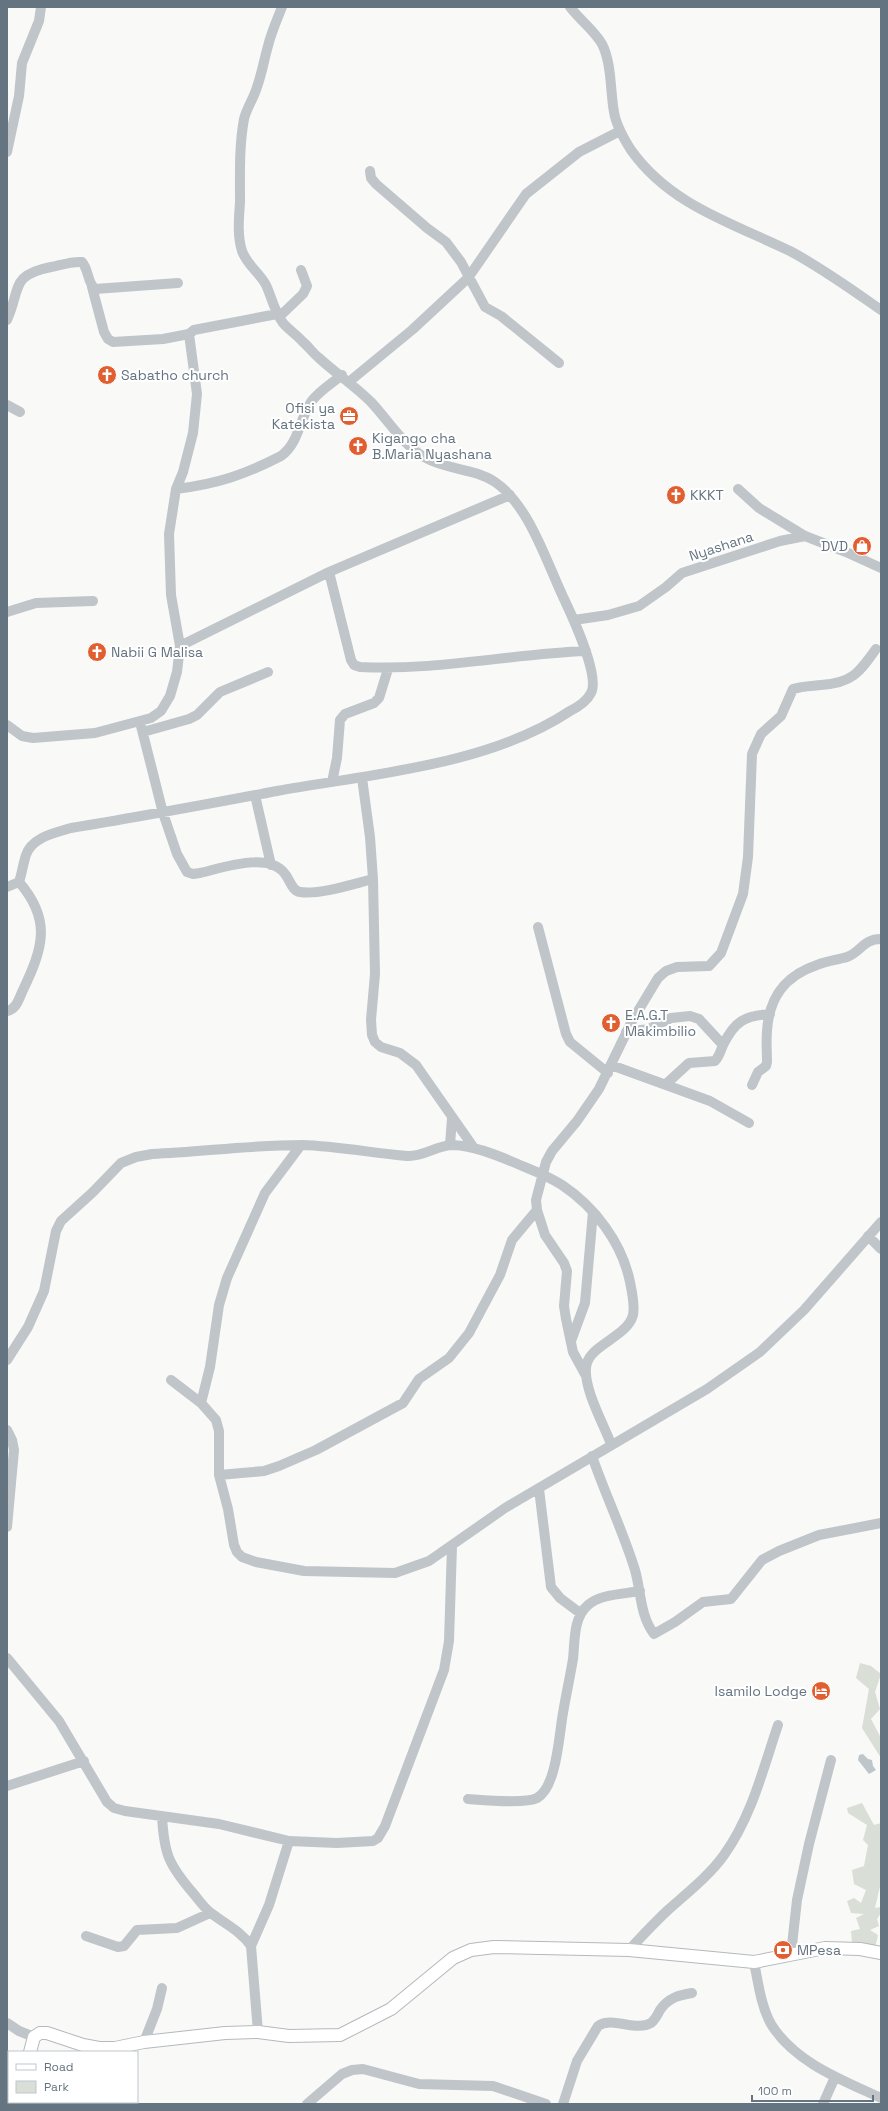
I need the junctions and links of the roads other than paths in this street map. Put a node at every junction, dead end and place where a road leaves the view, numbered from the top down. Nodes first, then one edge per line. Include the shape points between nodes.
1 (41, 7) edge
2 (282, 7) edge
3 (570, 7) edge
4 (620, 131) junction
5 (8, 137) edge
6 (7, 152) edge
7 (370, 171) dead end
8 (301, 270) dead end
9 (468, 278) junction
10 (178, 282) dead end
11 (92, 287) junction
12 (881, 310) edge
13 (278, 316) junction
14 (7, 320) edge
15 (189, 334) junction
16 (559, 364) dead end
17 (346, 378) junction
18 (7, 405) edge
19 (20, 412) dead end
20 (176, 489) junction
21 (738, 489) dead end
22 (510, 495) junction
23 (805, 536) junction
24 (881, 568) edge
25 (329, 572) junction
26 (93, 601) dead end
27 (7, 612) edge
28 (574, 620) junction
29 (180, 646) junction
30 (876, 649) dead end
31 (586, 651) junction
32 (388, 669) junction
33 (268, 672) dead end
34 (140, 722) junction
35 (7, 725) edge
36 (144, 732) junction
37 (362, 778) junction
38 (332, 782) junction
39 (255, 795) junction
40 (163, 813) junction
41 (272, 865) junction
42 (373, 879) junction
43 (19, 882) junction
44 (7, 888) edge
45 (538, 927) dead end
46 (881, 939) edge
47 (7, 1011) edge
48 (770, 1014) junction
49 (626, 1032) junction
50 (723, 1045) junction
51 (609, 1069) junction
52 (666, 1084) junction
53 (752, 1085) dead end
54 (452, 1118) junction
55 (749, 1123) dead end
56 (301, 1145) junction
57 (450, 1145) junction
58 (474, 1148) junction
59 (542, 1175) junction
60 (537, 1210) junction
61 (593, 1212) junction
62 (881, 1222) edge
63 (868, 1236) junction
64 (881, 1249) edge
65 (571, 1341) junction
66 (7, 1360) edge
67 (585, 1374) junction
68 (171, 1380) dead end
69 (201, 1403) junction
70 (7, 1430) edge
71 (611, 1444) junction
72 (592, 1456) junction
73 (219, 1475) junction
74 (539, 1489) junction
75 (881, 1523) edge
76 (7, 1527) edge
77 (452, 1546) junction
78 (640, 1591) junction
79 (580, 1613) junction
80 (7, 1658) edge
81 (778, 1725) dead end
82 (831, 1760) dead end
83 (84, 1761) junction
84 (7, 1786) edge
85 (468, 1799) dead end
86 (162, 1816) junction
87 (289, 1841) junction
88 (210, 1913) junction
89 (86, 1936) dead end
90 (251, 1946) junction
91 (629, 1950) junction
92 (881, 1953) edge
93 (792, 1954) junction
94 (754, 1962) junction
95 (162, 1988) dead end
96 (692, 1993) dead end
97 (7, 2023) edge
98 (258, 2032) junction
99 (34, 2037) junction
100 (144, 2042) junction
101 (116, 2050) edge
102 (30, 2051) edge
103 (835, 2077) junction
104 (881, 2098) edge
105 (307, 2104) edge
106 (546, 2104) edge
107 (563, 2104) edge
108 (823, 2104) edge

1 - 5 street via 37,26 22,63 20,96
2 - 13 street via 268,43 257,87 245,114 240,166 241,246 249,264 266,285
3 - 4 street via 601,43 612,85 614,113
4 - 9 street via 579,152 526,194
4 - 12 street via 645,168 665,187 691,205 789,251
5 - 6 street
7 - 9 street via 376,184 446,242 461,262
8 - 13 street via 307,286 303,294
9 - 16 street via 485,307
9 - 17 street via 412,330
10 - 11 street via 98,289
11 - 14 street via 84,265 80,262 35,271 26,276 18,286
11 - 15 street via 104,332 113,342
13 - 15 street via 194,330
13 - 17 street via 318,358
15 - 20 street via 195,372 195,416 188,454
17 - 20 street via 320,393 311,403 293,443 281,456 228,480
17 - 22 street via 421,456 439,465 479,474 495,482
18 - 19 street
20 - 29 street via 169,534 169,560 171,595
21 - 23 street via 759,508
22 - 25 street
22 - 28 street via 525,515
23 - 24 street
23 - 28 street, Nyashana via 780,541 682,574 639,606 608,615
25 - 29 street
25 - 32 street via 354,665
26 - 27 street via 36,603
28 - 31 street
29 - 34 street via 177,672 170,696 160,712
30 - 49 street via 856,675 846,680 793,689 781,716 762,734 752,754 748,857 743,894 721,953 709,966 677,967 658,978
31 - 32 street
31 - 37 street via 593,682 591,693 580,705 554,722 526,736 496,746
32 - 38 street via 379,698 374,703 345,714 340,720
33 - 36 street via 220,692 197,715 189,719
34 - 35 street via 95,733 33,738 22,736
34 - 36 street
36 - 40 street
37 - 38 street
37 - 42 street
38 - 39 street
39 - 40 street
39 - 41 street
40 - 41 street via 177,854 187,872 200,873 243,862
40 - 43 street via 71,828 50,834 31,846 27,852
41 - 42 street via 282,870 295,890 300,892 314,892
42 - 54 street via 375,974 372,1035 381,1048 400,1053 416,1065
43 - 44 street
43 - 47 street via 31,896 38,912 42,942 16,1006
45 - 51 street via 570,1042
46 - 48 street via 863,944 852,955 817,965 795,976 778,991
48 - 50 street via 744,1018 729,1034
48 - 53 street via 766,1066 758,1072
49 - 50 street via 649,1029 679,1016 690,1016 699,1019
49 - 51 street
50 - 52 street via 715,1062 689,1063
51 - 52 street
51 - 59 street via 578,1121 552,1151
52 - 55 street via 710,1101
54 - 57 street
54 - 58 street
56 - 57 street via 415,1156
56 - 66 street via 152,1154 121,1163 61,1221 56,1231 44,1291 28,1327
56 - 69 street via 265,1194 227,1278 217,1312 210,1367
57 - 58 street
58 - 59 street
59 - 60 street via 536,1200
59 - 61 street via 562,1185
60 - 65 street via 547,1239 567,1271 564,1306
60 - 73 street via 512,1240 500,1275 469,1333 449,1358 420,1379 403,1403 316,1450 279,1466 264,1471
61 - 65 street via 585,1303
61 - 67 street via 615,1240 623,1259 632,1294 633,1315 626,1327 589,1357
62 - 63 street
63 - 64 street
63 - 71 street via 804,1310 760,1352 707,1389
65 - 67 street via 573,1352
67 - 71 street
68 - 69 street
69 - 73 street via 216,1420 220,1430
70 - 76 street via 14,1450
71 - 72 street
72 - 74 street
72 - 78 street
73 - 77 street via 236,1552 256,1562 304,1571 395,1573 429,1561
74 - 77 street via 498,1512
74 - 79 street via 551,1587 560,1598
75 - 78 street via 819,1535 779,1551 762,1560 731,1599 703,1602 654,1634 644,1616
77 - 87 street via 448,1641 444,1670 382,1833 378,1838 366,1842
78 - 79 street via 602,1598 588,1604
79 - 85 street via 558,1752 545,1791 536,1798 526,1800
80 - 83 street via 59,1721
81 - 91 street via 757,1789 740,1830 724,1856
82 - 93 street via 808,1844 797,1900
83 - 84 street
83 - 86 street via 107,1802 114,1808 125,1812
86 - 87 street via 219,1824
86 - 88 street via 163,1843 167,1857 174,1870
87 - 90 street via 269,1905
88 - 89 street via 177,1928 137,1930 124,1946 118,1947
88 - 90 street via 245,1938
90 - 98 street
91 - 94 main road
91 - 98 main road via 494,1947 471,1950 453,1958 392,2009 340,2035 288,2036
92 - 93 main road via 860,1949 825,1948
93 - 94 main road
94 - 103 street via 765,2009 780,2036 797,2053
95 - 100 street
96 - 107 street via 677,1995 670,1999 651,2023 606,2023 598,2026 577,2060
97 - 99 street
98 - 100 main road via 189,2036
99 - 101 main road via 40,2033 47,2033 93,2047
99 - 102 main road
100 - 101 main road
103 - 104 street
103 - 108 street
105 - 106 street via 342,2074 363,2069 418,2084 493,2086

